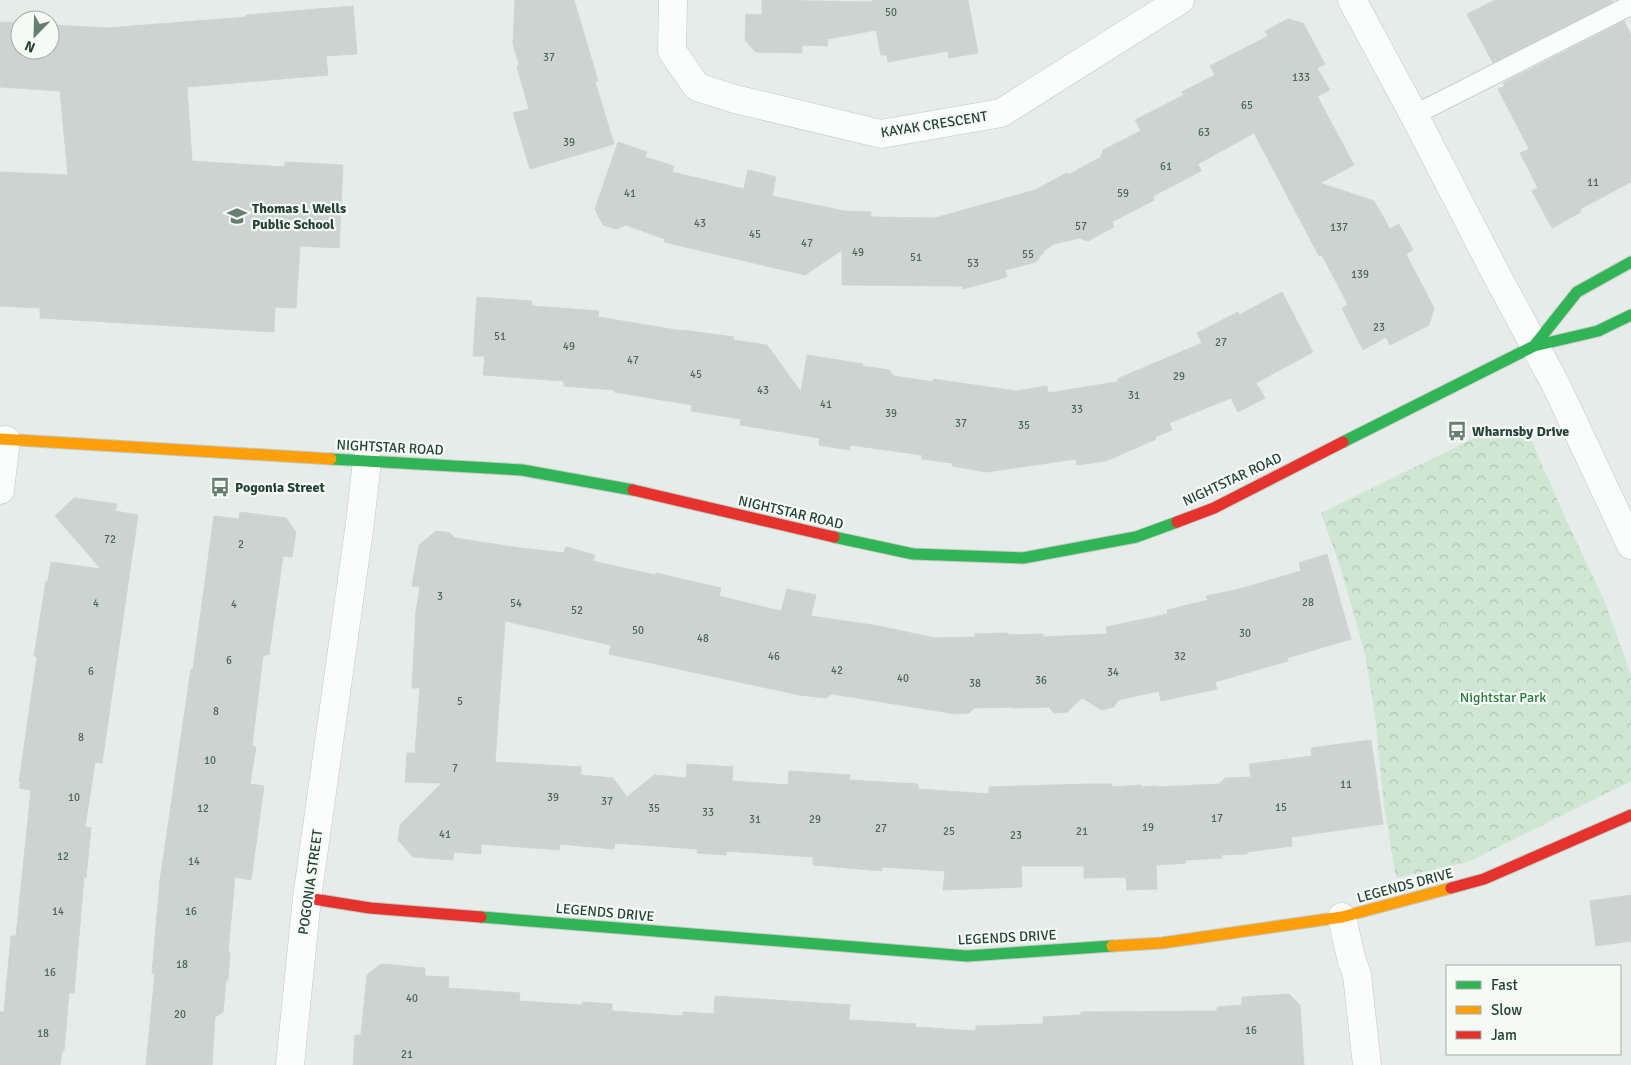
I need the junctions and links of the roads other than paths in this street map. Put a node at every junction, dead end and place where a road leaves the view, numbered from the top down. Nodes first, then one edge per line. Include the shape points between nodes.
1 (673, 0) edge
2 (1180, 0) edge
3 (1352, 0) edge
4 (1631, 5) edge
5 (1414, 115) junction
6 (1631, 262) edge
7 (1631, 316) edge
8 (1534, 346) junction
9 (3, 439) edge
10 (367, 461) junction
11 (0, 490) edge
12 (1631, 545) edge
13 (1631, 815) edge
14 (307, 898) junction
15 (1342, 917) junction
16 (290, 1065) edge
17 (1367, 1065) edge

1 - 2 street, KAYAK CRESCENT via 672,51 697,87 881,134 1001,113
3 - 5 street
4 - 5 lane
5 - 8 street
6 - 8 street, NIGHTSTAR ROAD via 1577,292
7 - 8 street, NIGHTSTAR ROAD via 1598,332
8 - 10 street, NIGHTSTAR ROAD via 1214,508 1136,537 1023,558 914,554 617,486 522,470
8 - 12 street
9 - 10 street, NIGHTSTAR ROAD
9 - 11 street
10 - 14 street, POGONIA STREET
13 - 15 street, LEGENDS DRIVE via 1484,879
14 - 15 street, LEGENDS DRIVE via 370,908 967,956 1162,943
14 - 16 street, POGONIA STREET
15 - 17 street via 1357,975

